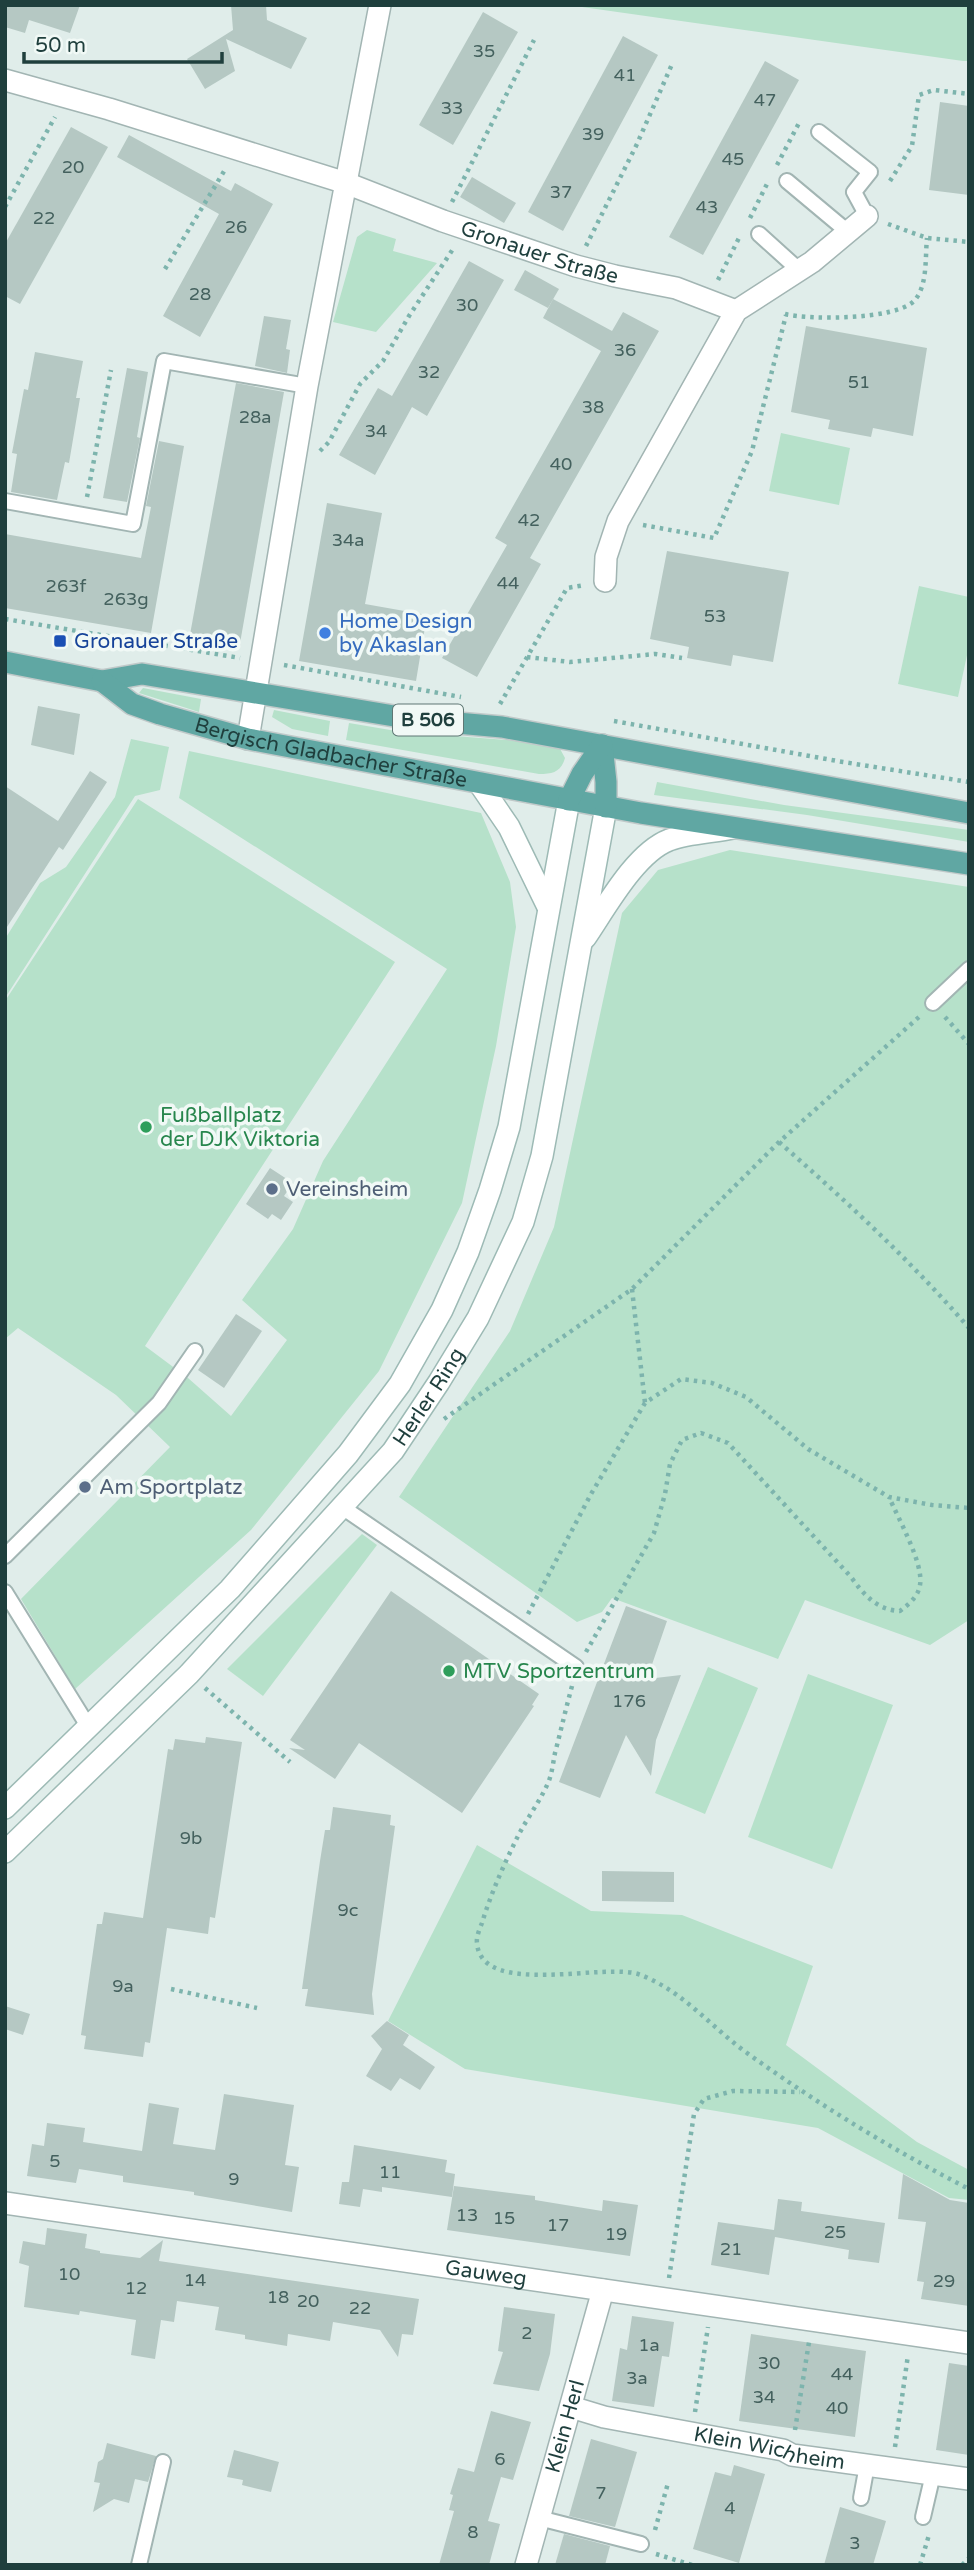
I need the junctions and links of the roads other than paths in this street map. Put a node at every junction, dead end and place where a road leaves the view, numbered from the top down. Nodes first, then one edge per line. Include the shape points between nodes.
1 (380, 5) edge
2 (5, 80) edge
3 (819, 132) road end
4 (787, 181) dead end
5 (346, 183) junction
6 (867, 216) joint
7 (848, 232) junction
8 (759, 234) dead end
9 (800, 271) junction
10 (746, 305) junction
11 (307, 386) junction
12 (5, 501) edge
13 (605, 580) road end
14 (5, 662) edge
15 (102, 681) junction
16 (255, 693) junction
17 (248, 739) junction
18 (602, 745) junction
19 (479, 783) junction
20 (569, 800) junction
21 (606, 807) junction
22 (969, 813) edge
23 (734, 828) junction
24 (969, 864) edge
25 (548, 907) junction
26 (580, 946) junction
27 (969, 969) edge
28 (933, 1003) road end
29 (195, 1351) dead end
30 (342, 1507) junction
31 (5, 1556) edge
32 (5, 1592) edge
33 (576, 1667) road end
34 (88, 1726) junction
35 (5, 1808) edge
36 (5, 1852) edge
37 (5, 2203) edge
38 (603, 2290) junction
39 (969, 2343) edge
40 (571, 2407) junction
41 (163, 2462) dead end
42 (867, 2465) junction
43 (933, 2474) junction
44 (969, 2479) edge
45 (861, 2498) dead end
46 (923, 2517) dead end
47 (539, 2518) junction
48 (647, 2546) road end
49 (139, 2565) edge
50 (526, 2565) edge

1 - 5 street
2 - 5 street, Gronauer Straße
3 - 6 lane via 870,172 854,192
4 - 7 lane
5 - 10 street, Gronauer Straße via 576,265
5 - 11 street
6 - 7 street
7 - 9 street
8 - 9 lane
9 - 10 street
10 - 13 street via 618,521 606,557
11 - 12 lane via 164,361 133,524
11 - 16 street
14 - 15 main road, Bergisch Gladbacher Straße / B 506
15 - 16 main road, Bergisch Gladbacher Straße / B 506 via 142,674
15 - 17 main road, Bergisch Gladbacher Straße / B 506 via 132,704
16 - 17 street
16 - 18 main road, Bergisch Gladbacher Straße / B 506
17 - 19 main road, Bergisch Gladbacher Straße / B 506
18 - 20 main road
18 - 21 main road
18 - 22 main road, Bergisch Gladbacher Straße / B 506
19 - 20 main road, Bergisch Gladbacher Straße / B 506
19 - 25 street via 509,827
20 - 21 main road, Bergisch Gladbacher Straße / B 506
20 - 25 street, Herler Ring
21 - 23 main road, Bergisch Gladbacher Straße / B 506
21 - 26 street, Herler Ring
23 - 24 main road, Bergisch Gladbacher Straße / B 506
23 - 26 street via 668,840 648,854
25 - 34 street, Herler Ring via 509,1127 468,1252 442,1310 400,1384 348,1454 230,1589
26 - 30 street, Herler Ring via 542,1156 523,1222 478,1318 439,1382 393,1451
27 - 28 lane
29 - 31 lane via 159,1403
30 - 33 lane
30 - 36 street, Herler Ring via 189,1674
32 - 34 lane
34 - 35 street, Herler Ring
37 - 38 street, Gauweg
38 - 39 street, Gauweg
38 - 40 street, Klein Herl
40 - 42 street, Klein Wichheim via 792,2455
40 - 47 street, Klein Herl
41 - 49 lane
42 - 43 street, Klein Wichheim
42 - 45 lane
43 - 44 street, Klein Wichheim
43 - 46 lane
47 - 48 lane
47 - 50 street, Klein Herl

